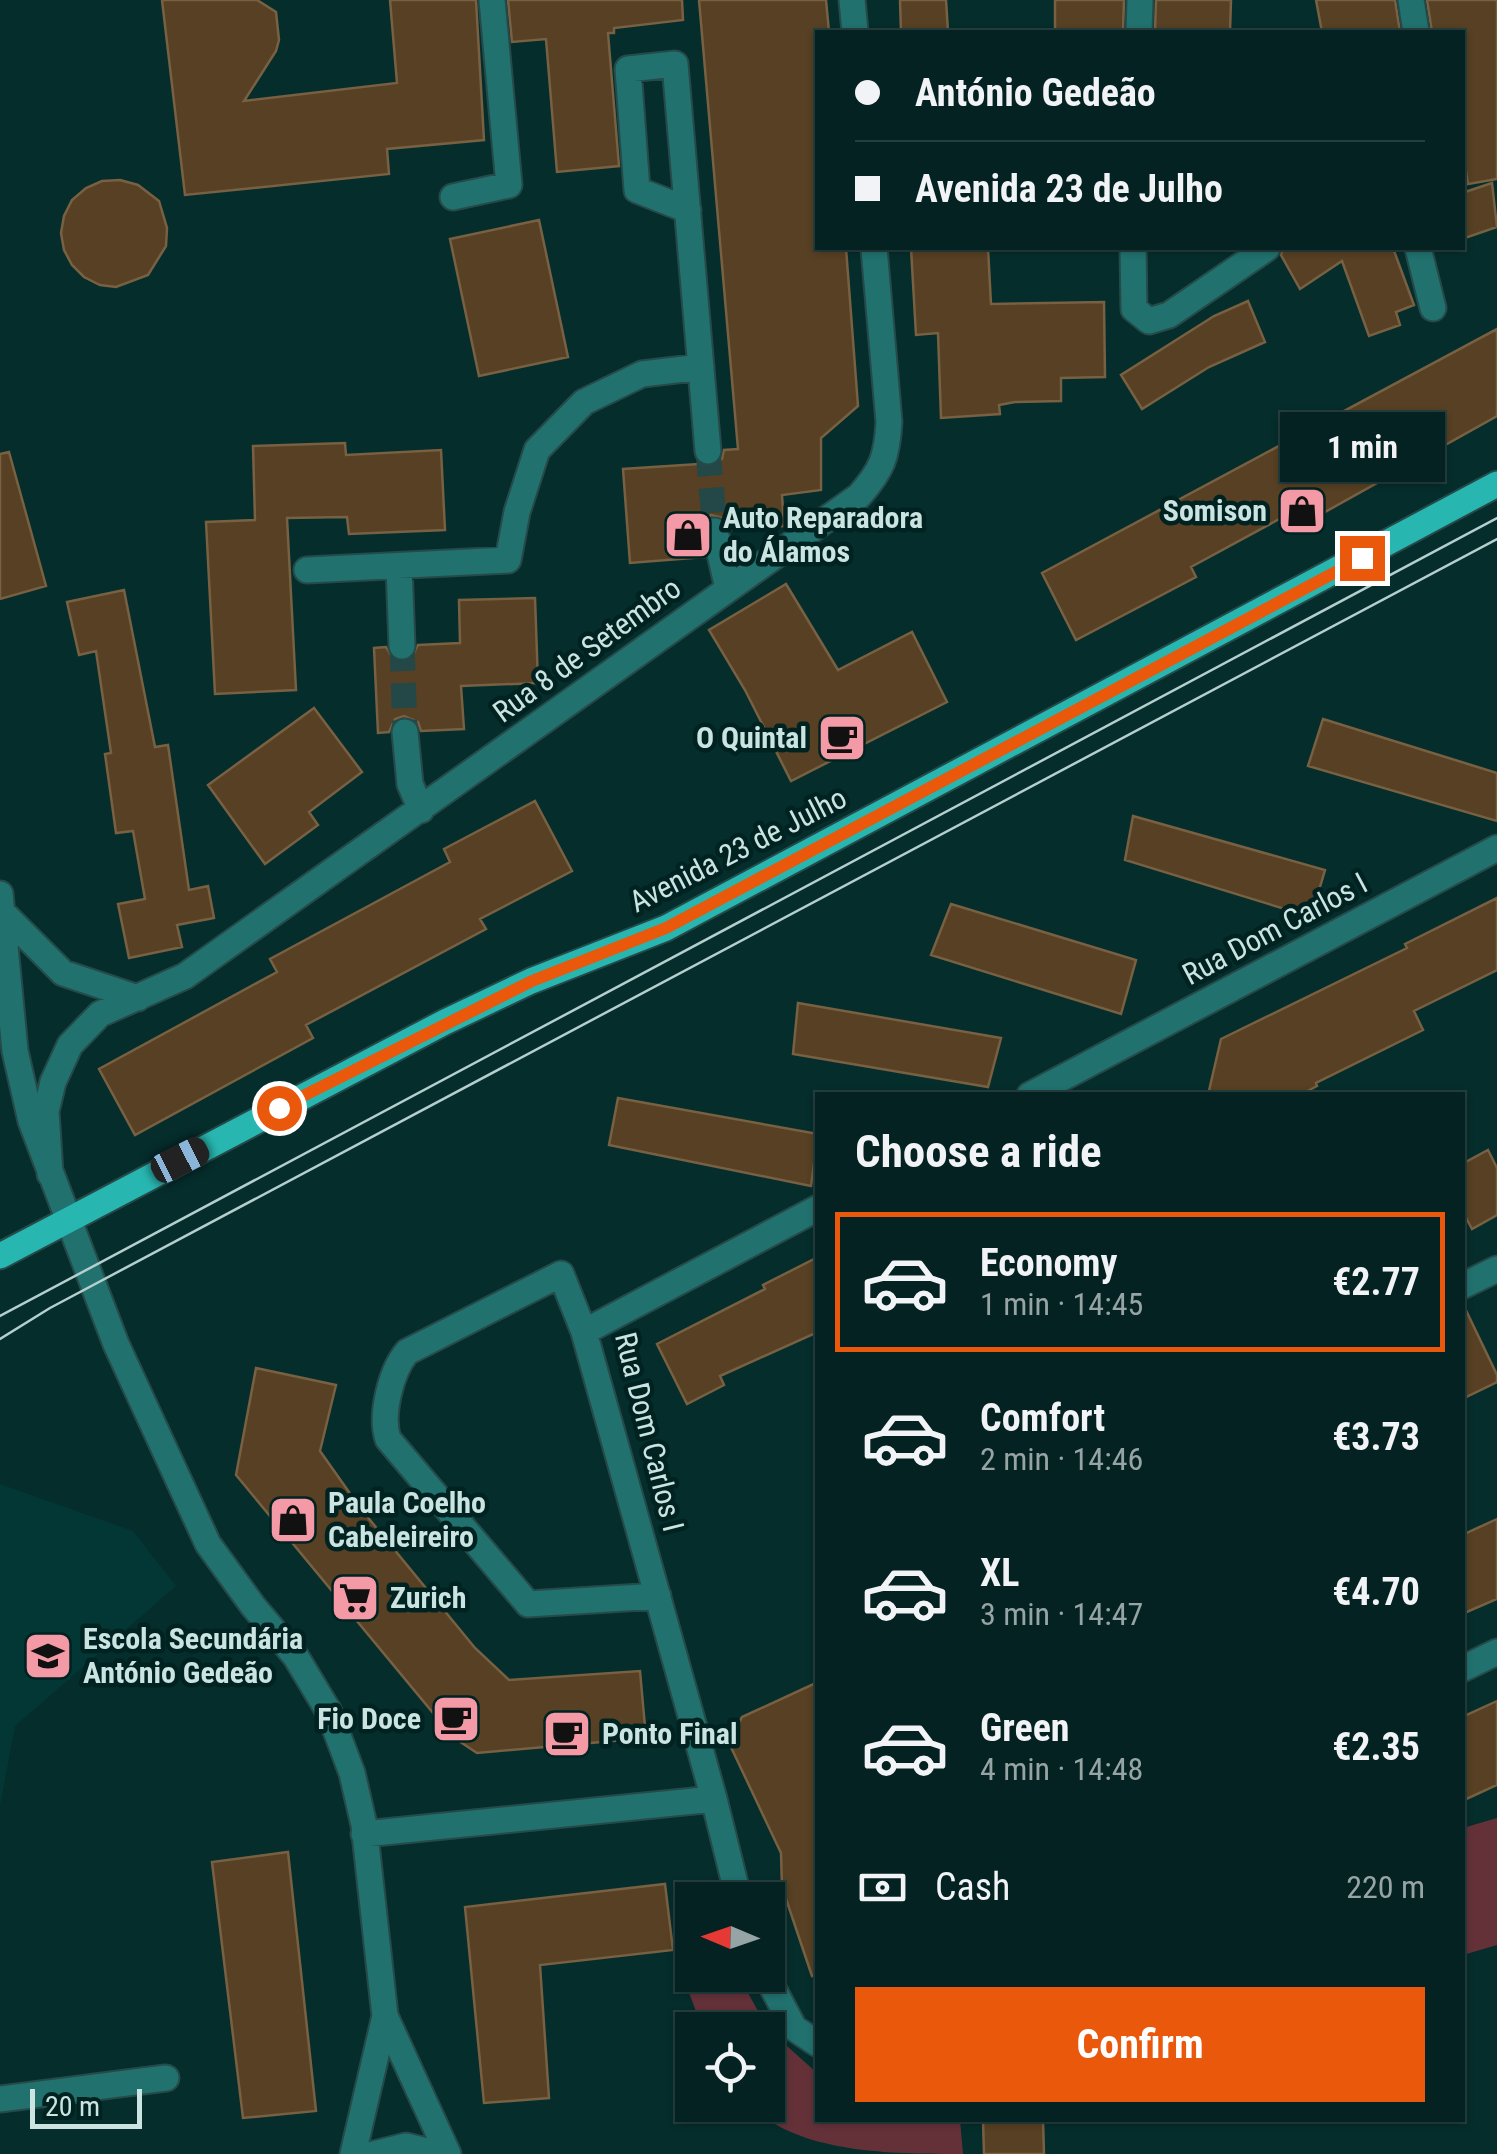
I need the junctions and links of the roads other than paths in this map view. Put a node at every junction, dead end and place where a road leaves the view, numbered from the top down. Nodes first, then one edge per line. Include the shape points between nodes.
1 (492, 0) edge
2 (852, 0) edge
3 (1140, 0) edge
4 (1411, 0) edge
5 (855, 30) edge
6 (1139, 30) edge
7 (1416, 30) edge
8 (453, 197) dead end
9 (688, 210) junction
10 (874, 250) edge
11 (1132, 250) edge
12 (1264, 250) edge
13 (1418, 250) edge
14 (1433, 308) dead end
15 (701, 367) junction
16 (708, 452) tunnel mouth
17 (1497, 484) edge
18 (715, 531) tunnel mouth
19 (399, 566) junction
20 (306, 570) dead end
21 (728, 589) junction
22 (402, 646) tunnel mouth
23 (406, 732) tunnel mouth
24 (420, 810) junction
25 (1497, 848) edge
26 (1, 904) edge
27 (138, 998) junction
28 (1036, 1092) edge
29 (50, 1174) junction
30 (815, 1210) edge
31 (67, 1220) junction
32 (0, 1256) edge
33 (1497, 1270) edge
34 (1465, 1285) edge
35 (584, 1332) junction
36 (658, 1596) junction
37 (1497, 1652) edge
38 (1465, 1668) edge
39 (714, 1799) junction
40 (364, 1834) junction
41 (735, 1882) edge
42 (775, 1992) edge
43 (385, 2016) junction
44 (815, 2042) edge
45 (166, 2078) dead end
46 (0, 2099) edge
47 (353, 2154) edge
48 (374, 2154) edge
49 (439, 2154) edge
50 (448, 2154) edge

1 - 8 street via 508,184
2 - 5 street
3 - 6 street
4 - 7 street
9 - 9 street via 676,64 628,69 637,190
9 - 15 street
10 - 21 street, Rua 8 de Setembro via 888,422 888,450 878,475 860,496
11 - 12 street via 1134,309 1149,322
13 - 14 street
15 - 16 street
15 - 19 street via 642,374 584,402 537,450 508,560
17 - 31 main road, Avenida 23 de Julho via 666,928 445,1022
18 - 21 street
19 - 20 street
19 - 22 street
21 - 24 street, Rua 8 de Setembro
23 - 24 street via 410,784
24 - 27 street, Rua 8 de Setembro via 186,976
25 - 28 street, Rua Dom Carlos I
26 - 27 street via 63,973
26 - 29 street via 15,1051
27 - 29 street, Rua 8 de Setembro via 100,1014 70,1045 46,1111
29 - 31 street
30 - 35 street, Rua Dom Carlos I
31 - 32 main road, Avenida 23 de Julho
31 - 40 street via 208,1544 296,1657 329,1712 352,1773
33 - 34 street
35 - 36 street, Rua Dom Carlos I
35 - 36 street via 561,1274 406,1352 396,1368 386,1434 528,1604
36 - 39 street, Rua Dom Carlos I
37 - 38 street
39 - 40 street
39 - 41 street, Rua Dom Carlos I
40 - 43 street
42 - 44 street via 794,2028
43 - 47 street
43 - 50 street
45 - 46 street
48 - 49 street via 406,2146

